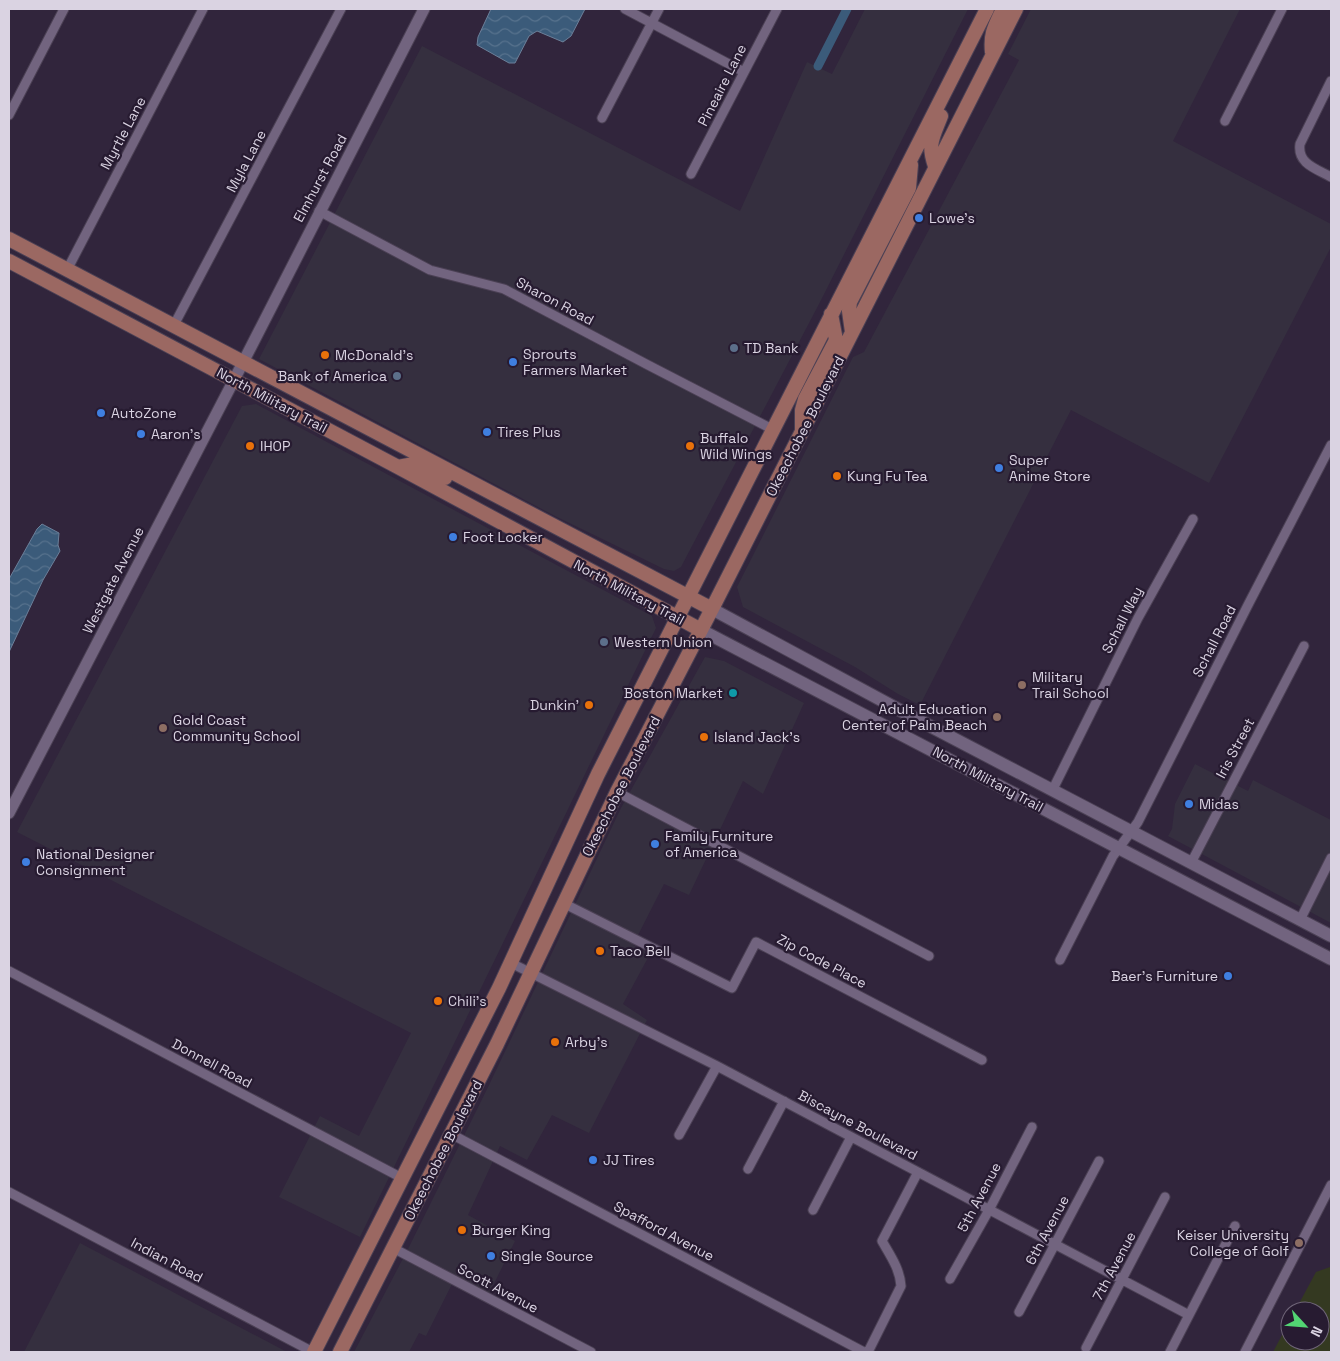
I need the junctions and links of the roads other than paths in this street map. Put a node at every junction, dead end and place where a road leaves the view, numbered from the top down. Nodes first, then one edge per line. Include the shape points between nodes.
1 (64, 9) edge
2 (203, 9) edge
3 (341, 9) edge
4 (424, 9) edge
5 (625, 9) edge
6 (659, 9) edge
7 (777, 9) edge
8 (987, 9) edge
9 (1003, 9) edge
10 (1016, 9) edge
11 (1282, 9) edge
12 (652, 23) junction
13 (965, 52) junction
14 (992, 53) junction
15 (744, 72) junction
16 (1331, 81) edge
17 (9, 115) edge
18 (602, 118) dead end
19 (1224, 121) dead end
20 (912, 156) junction
21 (935, 166) junction
22 (691, 174) dead end
23 (1331, 177) edge
24 (319, 211) junction
25 (9, 239) edge
26 (9, 261) edge
27 (67, 270) junction
28 (831, 314) junction
29 (174, 325) junction
30 (852, 332) junction
31 (243, 362) junction
32 (234, 380) junction
33 (772, 429) junction
34 (802, 430) junction
35 (1331, 445) edge
36 (1322, 462) junction
37 (1331, 466) edge
38 (398, 467) junction
39 (508, 501) junction
40 (1193, 519) dead end
41 (688, 595) junction
42 (712, 608) junction
43 (677, 617) junction
44 (701, 630) junction
45 (1304, 646) dead end
46 (1024, 774) junction
47 (995, 783) junction
48 (1053, 789) junction
49 (617, 792) junction
50 (9, 813) edge
51 (1131, 831) junction
52 (1119, 848) junction
53 (1331, 858) edge
54 (1191, 863) junction
55 (563, 903) junction
56 (1300, 920) junction
57 (1270, 928) junction
58 (1331, 936) edge
59 (930, 956) dead end
60 (1060, 960) dead end
61 (1331, 960) edge
62 (511, 963) junction
63 (9, 971) edge
64 (531, 973) junction
65 (982, 1060) dead end
66 (716, 1066) junction
67 (784, 1102) junction
68 (1032, 1127) dead end
69 (451, 1134) junction
70 (680, 1135) dead end
71 (851, 1137) junction
72 (1099, 1161) dead end
73 (748, 1169) dead end
74 (918, 1172) junction
75 (402, 1178) junction
76 (1331, 1185) edge
77 (9, 1192) edge
78 (1165, 1198) dead end
79 (813, 1210) dead end
80 (989, 1210) junction
81 (1235, 1226) dead end
82 (1056, 1245) junction
83 (393, 1248) junction
84 (950, 1279) dead end
85 (1123, 1280) junction
86 (1019, 1312) dead end
87 (1189, 1316) junction
88 (1086, 1348) dead end
89 (313, 1352) edge
90 (340, 1352) edge
91 (591, 1352) edge
92 (866, 1352) edge
93 (1170, 1352) edge
94 (1245, 1352) edge

1 - 17 street
2 - 27 street, Myrtle Lane
3 - 29 street, Myla Lane
4 - 24 street, Elmhurst Road
5 - 12 street
6 - 12 street
7 - 15 street, Pineaire Lane
8 - 13 main road, Okeechobee Boulevard
9 - 14 main road via 990,38
10 - 14 main road, Okeechobee Boulevard
11 - 19 street
12 - 15 street
12 - 18 street
13 - 20 main road, Okeechobee Boulevard
13 - 21 main road via 930,146
14 - 21 main road, Okeechobee Boulevard
15 - 22 street, Pineaire Lane
16 - 23 street via 1299,150 1303,160
20 - 28 main road, Okeechobee Boulevard
20 - 30 main road via 909,188 850,302
21 - 30 main road, Okeechobee Boulevard
24 - 31 street, Elmhurst Road
24 - 33 street, Sharon Road via 430,270 504,289
25 - 27 main road, North Military Trail
26 - 32 main road, North Military Trail
27 - 29 main road, North Military Trail
28 - 33 main road, Okeechobee Boulevard
28 - 34 main road via 836,340 805,398
29 - 31 main road, North Military Trail
30 - 34 main road, Okeechobee Boulevard
31 - 32 street, Westgate Avenue
31 - 39 main road, North Military Trail
32 - 38 main road, North Military Trail
32 - 50 street, Westgate Avenue
33 - 41 main road, Okeechobee Boulevard
34 - 42 main road, Okeechobee Boulevard
35 - 36 street, Schall Road
36 - 37 street
36 - 51 street, Schall Road
38 - 39 main road via 414,464 483,497
38 - 43 main road, North Military Trail
39 - 41 main road, North Military Trail
40 - 48 street, Schall Way via 1138,618
41 - 42 main road, North Military Trail
41 - 43 main road, Okeechobee Boulevard
42 - 44 main road, Okeechobee Boulevard
42 - 46 main road, North Military Trail
43 - 44 main road, North Military Trail
43 - 62 main road, Okeechobee Boulevard via 598,774
44 - 47 main road, North Military Trail
44 - 49 main road, Okeechobee Boulevard
45 - 54 street, Iris Street
46 - 47 main road via 1013,782
46 - 48 main road, North Military Trail
47 - 52 main road, North Military Trail
48 - 51 main road, North Military Trail
49 - 55 main road, Okeechobee Boulevard
49 - 59 street
51 - 52 street, Schall Road
51 - 54 main road, North Military Trail
52 - 57 main road, North Military Trail
52 - 60 street, Schall Road
53 - 56 street
54 - 56 main road, North Military Trail
55 - 64 main road, Okeechobee Boulevard
55 - 65 street, Zip Code Place via 732,988 756,942
56 - 57 main road
56 - 58 main road, North Military Trail
57 - 61 main road, North Military Trail
62 - 64 street, Biscayne Boulevard
62 - 75 main road, Okeechobee Boulevard
63 - 75 street, Donnell Road
64 - 66 street, Biscayne Boulevard
64 - 69 main road, Okeechobee Boulevard
66 - 67 street, Biscayne Boulevard
66 - 70 street
67 - 71 street, Biscayne Boulevard
67 - 73 street
68 - 80 street, 5th Avenue
69 - 83 main road, Okeechobee Boulevard
69 - 92 street, Spafford Avenue
71 - 74 street, Biscayne Boulevard
71 - 79 street
72 - 82 street, 6th Avenue
74 - 80 street, Biscayne Boulevard
74 - 92 street via 882,1241 898,1269 901,1286
75 - 89 main road, Okeechobee Boulevard
76 - 94 street
77 - 89 street, Indian Road
78 - 85 street, 7th Avenue
80 - 82 street, Biscayne Boulevard
80 - 84 street, 5th Avenue
81 - 87 street
82 - 85 street, Biscayne Boulevard
82 - 86 street, 6th Avenue
83 - 90 main road, Okeechobee Boulevard
83 - 91 street, Scott Avenue
85 - 87 street, Biscayne Boulevard
85 - 88 street, 7th Avenue
87 - 93 street

